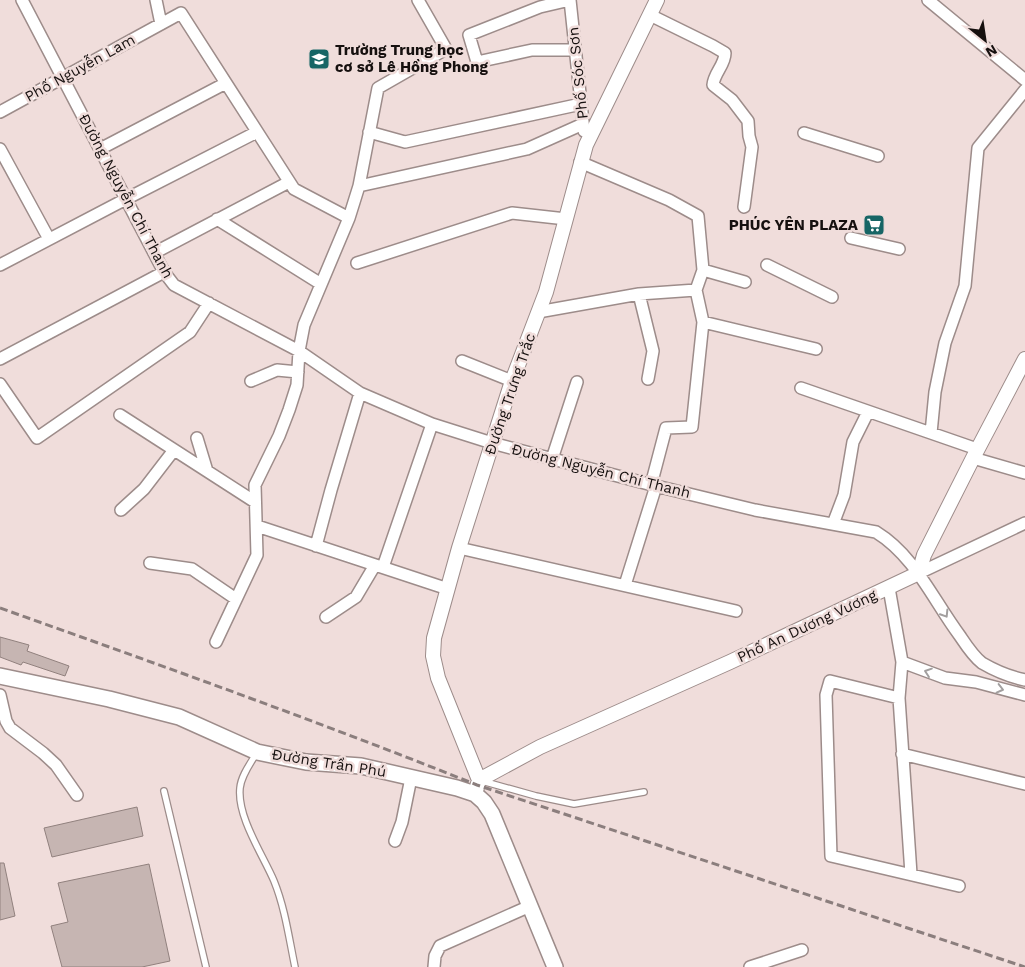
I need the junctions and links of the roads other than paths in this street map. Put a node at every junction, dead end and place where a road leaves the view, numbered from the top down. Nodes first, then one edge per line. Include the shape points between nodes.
1 (22, 0) edge
2 (156, 0) edge
3 (418, 0) edge
4 (570, 0) edge
5 (657, 0) edge
6 (928, 0) edge
7 (650, 15) junction
8 (161, 24) junction
9 (576, 50) junction
10 (63, 78) junction
11 (1025, 80) edge
12 (226, 83) junction
13 (1025, 90) edge
14 (581, 104) junction
15 (0, 112) edge
16 (583, 124) junction
17 (258, 132) junction
18 (369, 132) junction
19 (804, 132) dead end
20 (586, 145) junction
21 (0, 149) edge
22 (100, 149) junction
23 (878, 156) dead end
24 (580, 162) junction
25 (289, 182) junction
26 (360, 186) junction
27 (126, 199) junction
28 (744, 207) dead end
29 (350, 218) junction
30 (217, 219) junction
31 (566, 219) junction
32 (851, 238) dead end
33 (49, 239) junction
34 (899, 250) dead end
35 (154, 253) junction
36 (357, 263) dead end
37 (0, 265) edge
38 (767, 265) dead end
39 (703, 270) junction
40 (164, 272) junction
41 (745, 282) dead end
42 (321, 284) junction
43 (696, 290) junction
44 (639, 294) junction
45 (832, 297) dead end
46 (209, 303) junction
47 (538, 312) junction
48 (703, 322) junction
49 (816, 350) dead end
50 (299, 351) junction
51 (0, 359) edge
52 (1025, 359) edge
53 (462, 362) dead end
54 (298, 372) junction
55 (648, 380) dead end
56 (251, 381) dead end
57 (512, 381) junction
58 (577, 382) dead end
59 (0, 384) edge
60 (801, 388) dead end
61 (360, 393) junction
62 (868, 412) junction
63 (120, 415) dead end
64 (432, 424) junction
65 (931, 433) junction
66 (197, 438) dead end
67 (492, 443) junction
68 (174, 450) junction
69 (975, 453) junction
70 (552, 459) junction
71 (207, 471) junction
72 (1025, 473) edge
73 (654, 485) junction
74 (255, 502) junction
75 (121, 510) dead end
76 (1025, 522) edge
77 (833, 524) junction
78 (256, 526) junction
79 (316, 546) junction
80 (459, 548) junction
81 (150, 563) dead end
82 (379, 566) junction
83 (919, 573) junction
84 (625, 585) junction
85 (889, 588) junction
86 (448, 589) junction
87 (236, 599) junction
88 (736, 611) dead end
89 (326, 617) dead end
90 (216, 642) dead end
91 (902, 662) junction
92 (983, 663) junction
93 (0, 676) edge
94 (1025, 680) edge
95 (976, 682) junction
96 (0, 695) edge
97 (1025, 695) edge
98 (899, 698) junction
99 (257, 752) junction
100 (902, 754) junction
101 (411, 778) junction
102 (1025, 784) edge
103 (477, 787) junction
104 (164, 791) dead end
105 (644, 792) dead end
106 (77, 795) dead end
107 (395, 841) dead end
108 (911, 874) junction
109 (959, 886) dead end
110 (530, 906) junction
111 (802, 950) dead end
112 (206, 967) edge
113 (294, 967) edge
114 (434, 967) edge
115 (555, 967) edge
116 (750, 967) edge

1 - 10 street, Đường Nguyễn Chí Thanh
2 - 8 street
3 - 18 street via 446,50 378,88
4 - 9 street, Phố Sóc Sơn
4 - 9 street via 540,7 469,35 477,62 532,50
5 - 7 street, Đường Trưng Trắc
6 - 11 street
7 - 20 street, Đường Trưng Trắc
7 - 28 street via 725,53 713,85 732,100 748,121 752,147
8 - 10 street, Phố Nguyễn Lam
8 - 12 street, Phố Nguyễn Lam via 181,13
9 - 14 street, Phố Sóc Sơn
10 - 15 street, Phố Nguyễn Lam
10 - 22 street, Đường Nguyễn Chí Thanh
12 - 17 street
12 - 22 street
13 - 65 street via 978,148 966,286 945,343
14 - 16 street, Phố Sóc Sơn
14 - 18 street via 405,142
16 - 20 street, Phố Sóc Sơn
16 - 26 street via 527,149
17 - 25 street
17 - 27 street
18 - 26 street
19 - 23 street
20 - 24 street, Đường Trưng Trắc
21 - 33 street
22 - 27 street, Đường Nguyễn Chí Thanh
24 - 31 street, Đường Trưng Trắc
24 - 39 street via 698,216
25 - 29 street via 294,189
25 - 30 street
26 - 29 street
27 - 33 street
27 - 35 street, Đường Nguyễn Chí Thanh
29 - 42 street
30 - 35 street
30 - 42 street
31 - 36 street via 512,213
31 - 47 street, Đường Trưng Trắc
32 - 34 street
33 - 37 street
35 - 40 street, Đường Nguyễn Chí Thanh
38 - 45 street
39 - 41 street
39 - 43 street
40 - 46 street, Đường Nguyễn Chí Thanh via 174,285
40 - 51 street
42 - 50 street via 304,325
43 - 44 street
43 - 48 street
44 - 47 street
44 - 55 street via 653,351
46 - 50 street, Đường Nguyễn Chí Thanh
46 - 59 street via 190,332 38,438
47 - 57 street, Đường Trưng Trắc
48 - 49 street
48 - 73 street via 692,428 666,428
50 - 54 street
50 - 61 street, Đường Nguyễn Chí Thanh
52 - 69 street
53 - 57 street
54 - 56 street via 277,370
54 - 74 street via 286,419 255,485
57 - 67 street, Đường Trưng Trắc
58 - 70 street
60 - 62 street
61 - 64 street, Đường Nguyễn Chí Thanh
61 - 79 street
62 - 65 street
62 - 77 street via 853,442 844,494
63 - 68 street
64 - 67 street, Đường Nguyễn Chí Thanh
64 - 82 street
65 - 69 street
66 - 71 street
67 - 70 street, Đường Nguyễn Chí Thanh
67 - 80 street, Đường Trưng Trắc
68 - 71 street
68 - 75 street via 144,489
69 - 72 street
69 - 83 street via 924,556
70 - 73 street, Đường Nguyễn Chí Thanh
71 - 74 street
73 - 77 street, Đường Nguyễn Chí Thanh via 755,510
73 - 84 street
74 - 78 street
76 - 83 street
77 - 83 street, Đường Nguyễn Chí Thanh via 876,532 886,538
78 - 79 street
78 - 87 street via 257,555
79 - 82 street
80 - 84 street
80 - 86 street, Đường Trưng Trắc
81 - 87 street via 192,569
82 - 86 street
82 - 89 street via 356,597
83 - 85 street, Phố An Dương Vương
83 -> 92 street, Đường Nguyễn Chí Thanh via 954,629
84 - 88 street
85 - 91 street
85 - 103 street, Phố An Dương Vương via 540,747
86 - 103 street, Đường Trưng Trắc via 434,638 433,656
87 - 90 street
95 -> 91 street via 945,678
91 - 98 street
92 - 94 street
92 - 95 street
93 - 99 main road, Đường Trần Phú via 179,717
95 -> 97 street
96 - 106 street via 10,728 56,765
98 - 100 street
98 - 108 street via 830,681 826,696 831,856
99 - 101 main road, Đường Trần Phú via 306,762 361,766
99 - 113 lane via 243,776 240,802 274,881
100 - 102 street
100 - 108 street
101 - 103 main road, Đường Trần Phú via 457,788
101 - 107 street
103 - 105 lane via 574,804
103 - 110 main road via 492,814
104 - 112 lane
108 - 109 street
110 - 114 street via 440,946 434,956
110 - 115 main road
111 - 116 street

